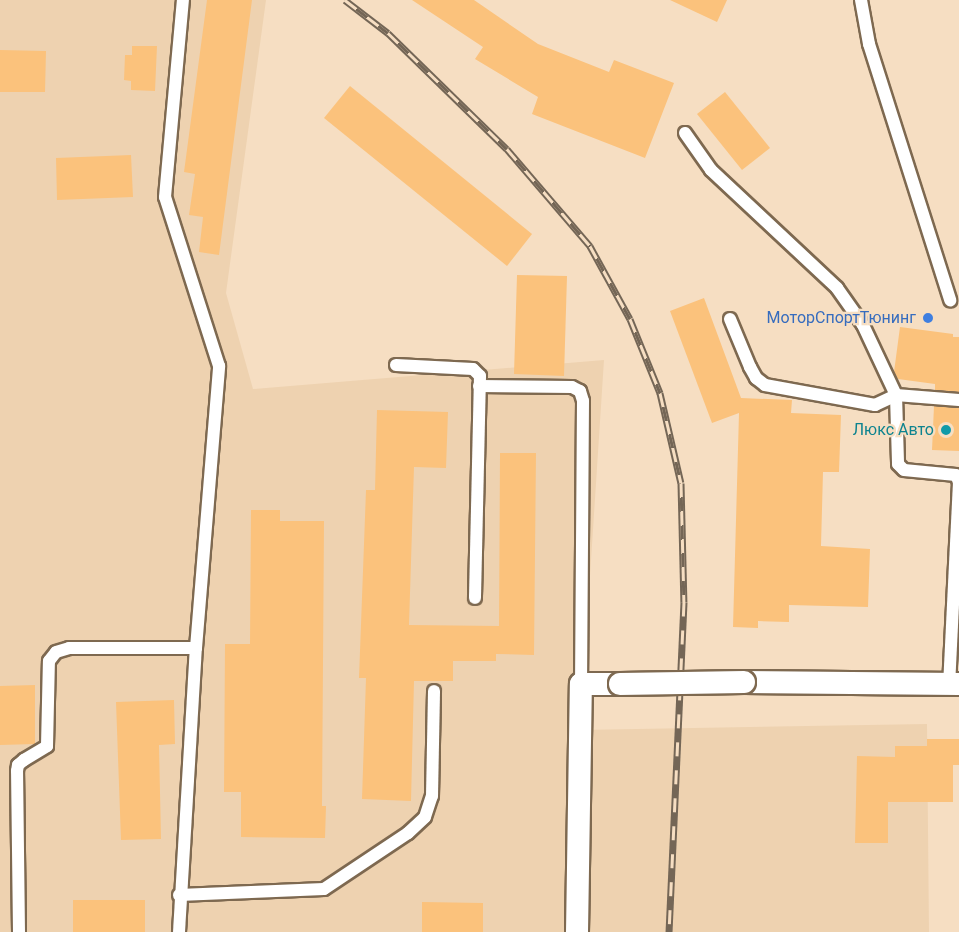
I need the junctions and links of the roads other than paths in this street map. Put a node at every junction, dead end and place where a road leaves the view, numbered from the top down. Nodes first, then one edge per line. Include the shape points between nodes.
1 (183, 0) edge
2 (861, 0) edge
3 (685, 133) dead end
4 (950, 300) dead end
5 (730, 319) dead end
6 (396, 365) dead end
7 (479, 386) junction
8 (896, 395) junction
9 (959, 400) edge
10 (958, 504) edge
11 (475, 598) dead end
12 (195, 648) junction
13 (580, 684) junction
14 (954, 684) edge
15 (434, 691) dead end
16 (179, 895) junction
17 (19, 932) edge
18 (179, 932) edge
19 (576, 932) edge

1 - 12 lane via 165,197 219,366
2 - 4 lane via 869,44
3 - 8 lane via 711,170 837,288 863,325
5 - 8 lane via 750,367 765,385 874,405
6 - 7 lane via 473,369 480,376
7 - 11 lane
7 - 13 lane via 572,387 580,391
8 - 9 lane
8 - 10 lane via 898,464 904,470 956,475
10 - 14 lane
12 - 16 lane
12 - 17 lane via 69,648 56,652 49,661 50,738 47,746 18,765 17,771
13 - 14 street, bridge
13 - 19 street
15 - 16 lane via 432,796 425,817 408,833 324,889
16 - 18 lane

